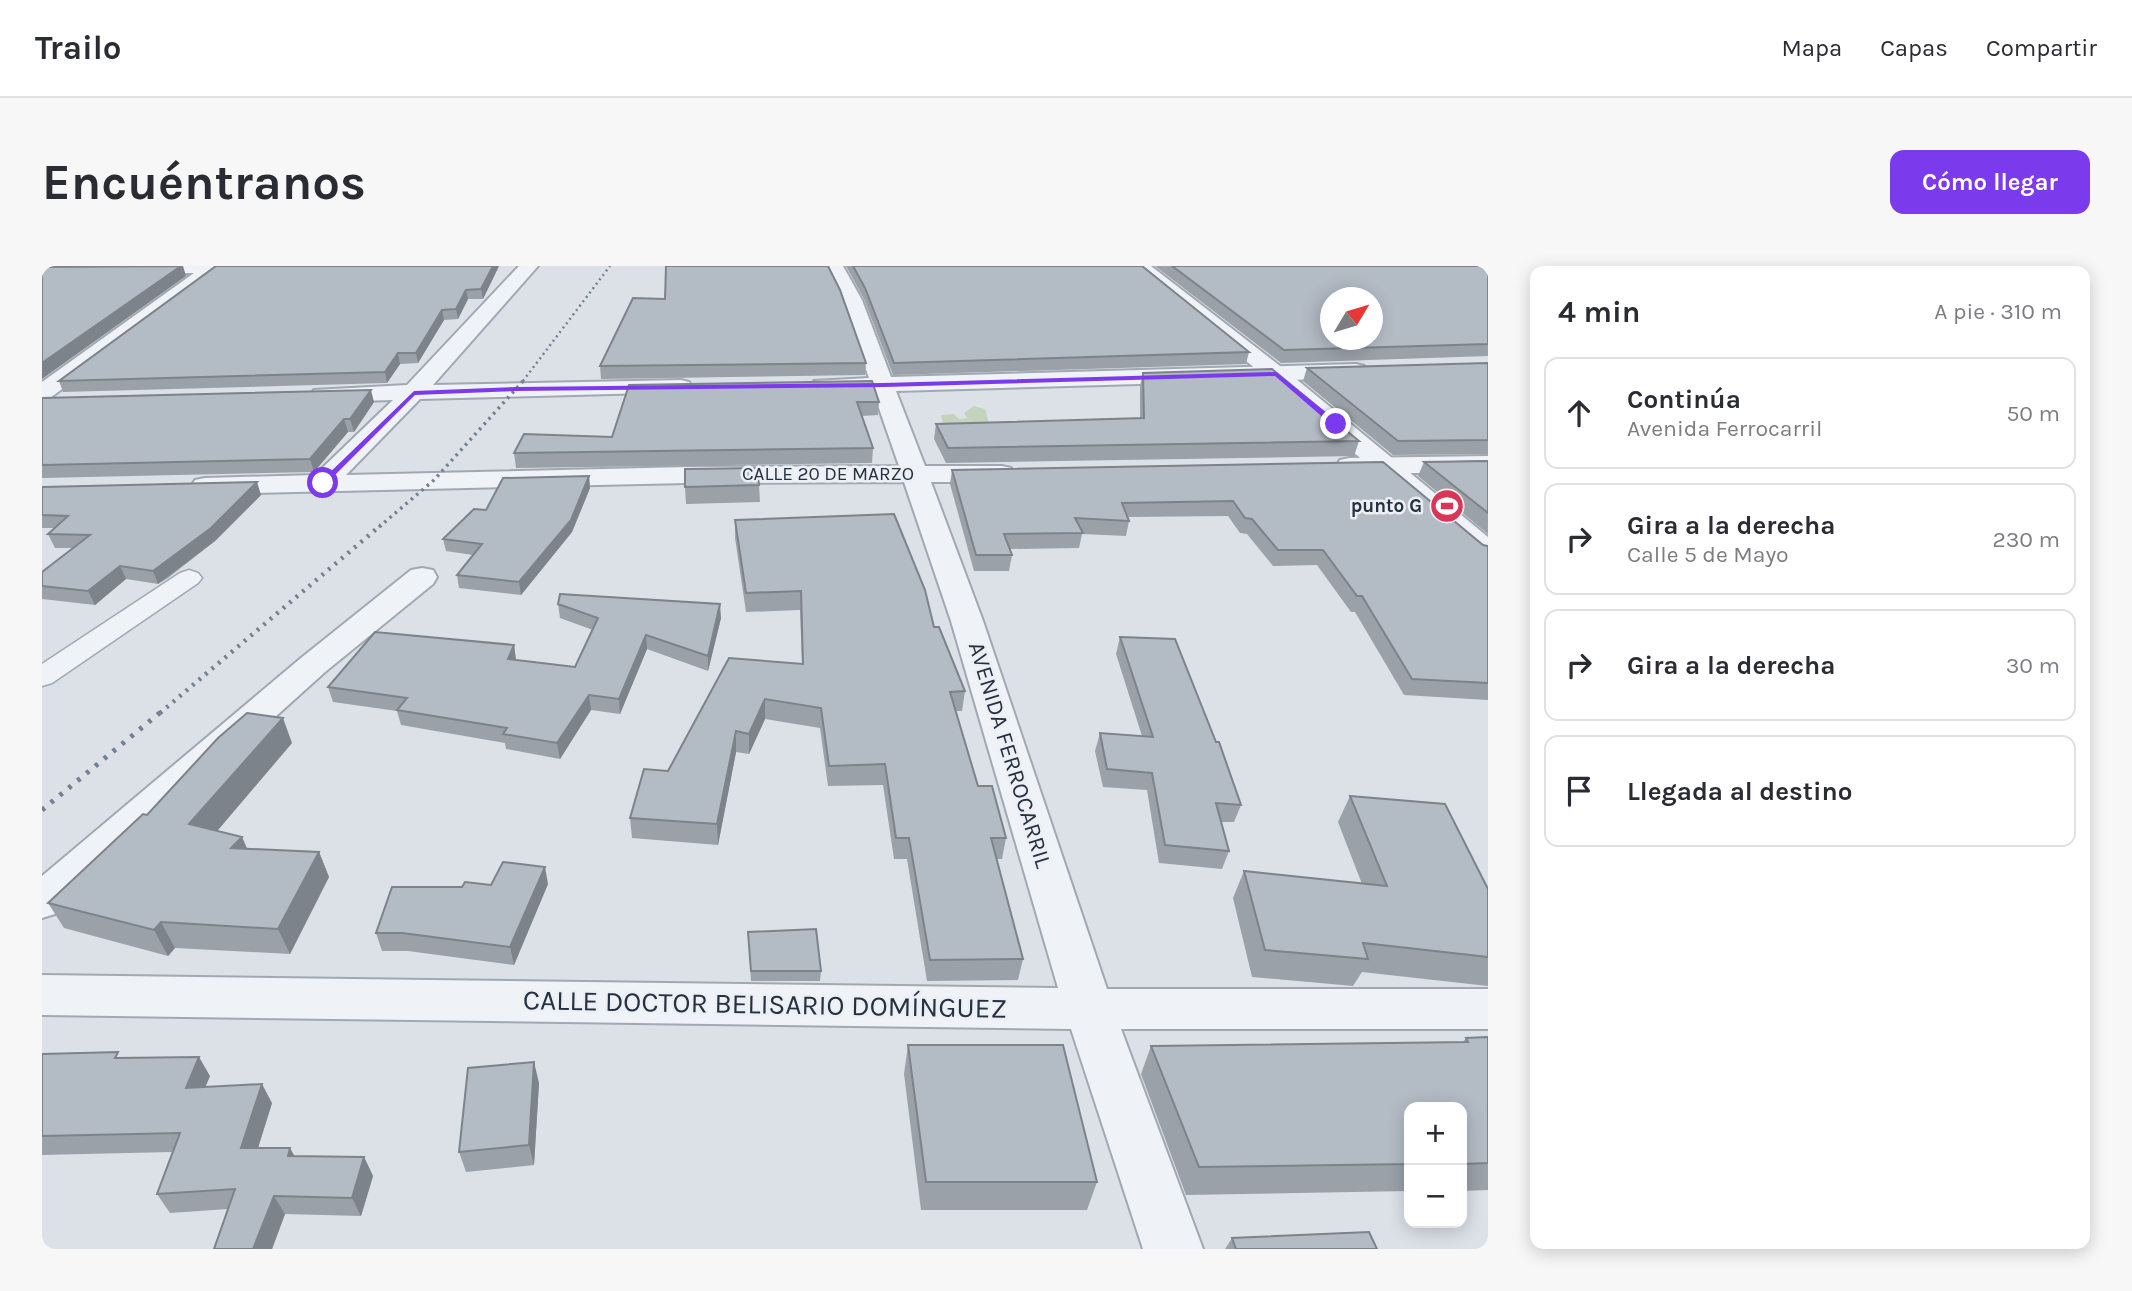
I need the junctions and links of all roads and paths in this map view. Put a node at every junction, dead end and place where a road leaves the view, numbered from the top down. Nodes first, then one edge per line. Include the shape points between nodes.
1 (332, 266) edge
2 (529, 266) edge
3 (834, 266) edge
4 (1140, 266) edge
5 (215, 267) edge
6 (42, 270) edge
7 (1382, 370) edge
8 (1276, 374) junction
9 (884, 385) junction
10 (802, 386) edge
11 (707, 387) edge
12 (42, 393) edge
13 (414, 393) junction
14 (303, 396) edge
15 (42, 402) edge
16 (69, 402) edge
17 (1488, 464) edge
18 (1384, 465) junction
19 (1329, 466) edge
20 (914, 474) junction
21 (1024, 474) edge
22 (323, 483) junction
23 (176, 486) edge
24 (1488, 552) edge
25 (422, 576) dead end
26 (189, 578) dead end
27 (42, 677) edge
28 (42, 901) edge
29 (42, 995) edge
30 (1089, 1009) junction
31 (1488, 1009) edge
32 (1173, 1249) edge

1 - 5 street
2 - 13 street
3 - 9 street, AVENIDA FERROCARRIL
4 - 8 street
5 - 6 street
5 - 12 street
7 - 8 street
8 - 9 street
8 - 18 street
9 - 10 street
9 - 20 street, AVENIDA FERROCARRIL
11 - 13 street
13 - 14 street
13 - 22 street
15 - 16 street
17 - 18 street
18 - 19 street
18 - 24 street
20 - 21 street, CALLE 20 DE MARZO
20 - 22 street, CALLE 20 DE MARZO
20 - 30 street, AVENIDA FERROCARRIL via 967,621
22 - 23 street, CALLE 20 DE MARZO
25 - 28 street
26 - 27 street
29 - 30 street, CALLE DOCTOR BELISARIO DOMÍNGUEZ
30 - 31 street, CALLE DOCTOR BELISARIO DOMÍNGUEZ
30 - 32 street, AVENIDA FERROCARRIL

